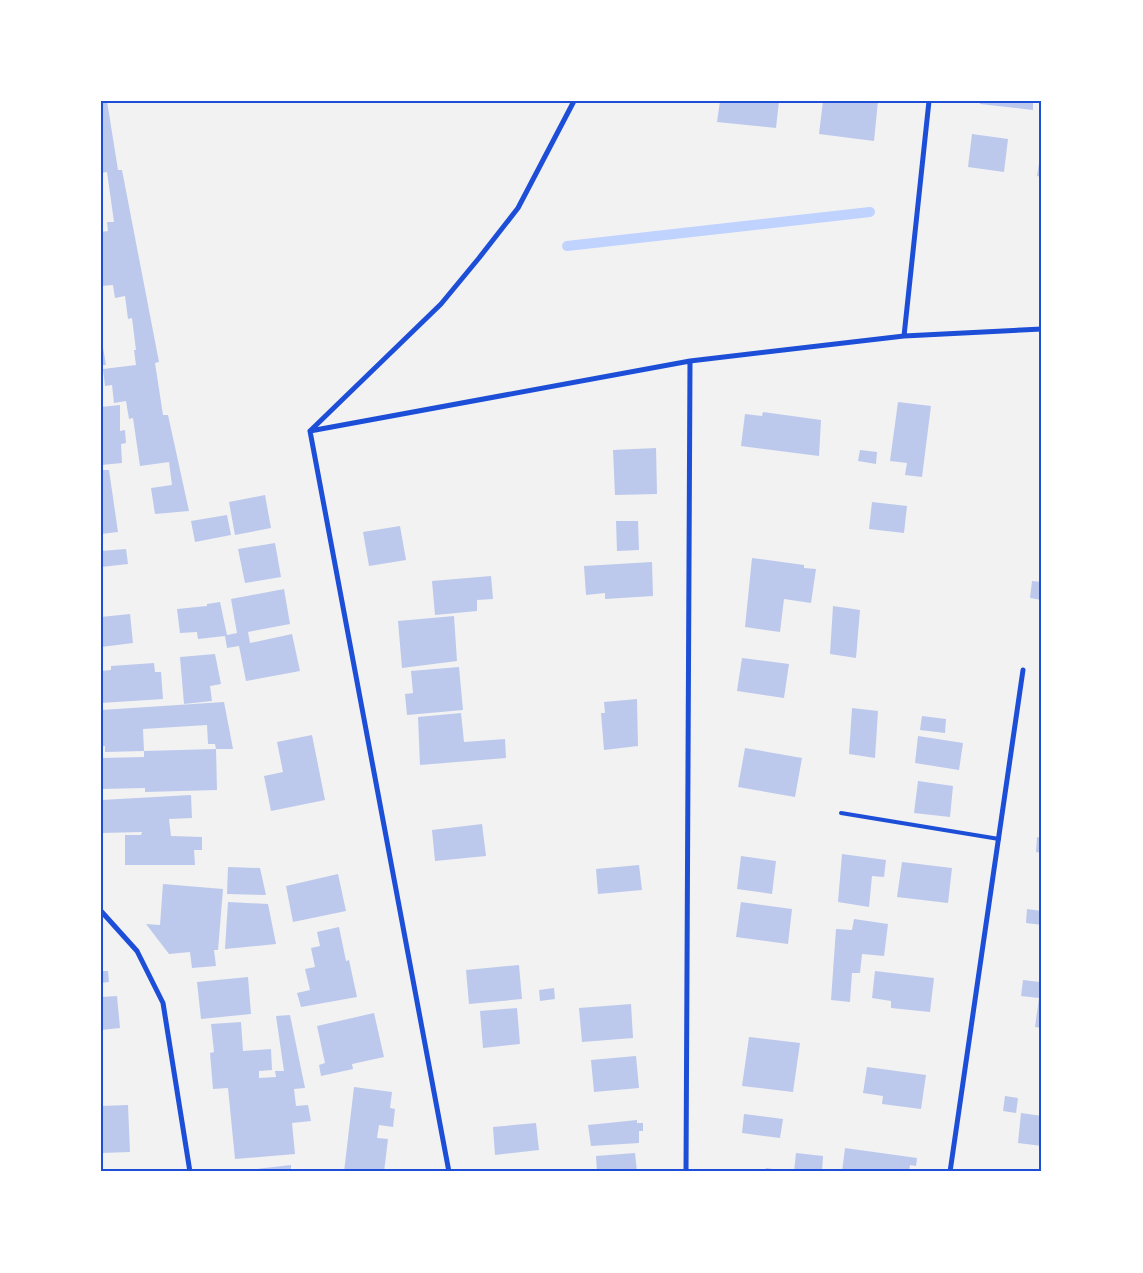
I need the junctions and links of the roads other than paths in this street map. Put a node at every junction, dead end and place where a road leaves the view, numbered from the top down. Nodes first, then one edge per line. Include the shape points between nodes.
1 (574, 101) edge
2 (929, 101) edge
3 (1042, 329) edge
4 (904, 336) junction
5 (690, 361) junction
6 (310, 431) junction
7 (1023, 670) dead end
8 (841, 813) dead end
9 (999, 839) junction
10 (101, 911) edge
11 (190, 1172) edge
12 (449, 1172) edge
13 (686, 1172) edge
14 (950, 1172) edge

1 - 6 street via 518,208 479,258 441,304
2 - 4 street
3 - 4 street
4 - 5 street
5 - 6 street
5 - 13 street
6 - 12 street
7 - 9 street
8 - 9 lane
9 - 14 street
10 - 11 street via 136,951 162,1003

